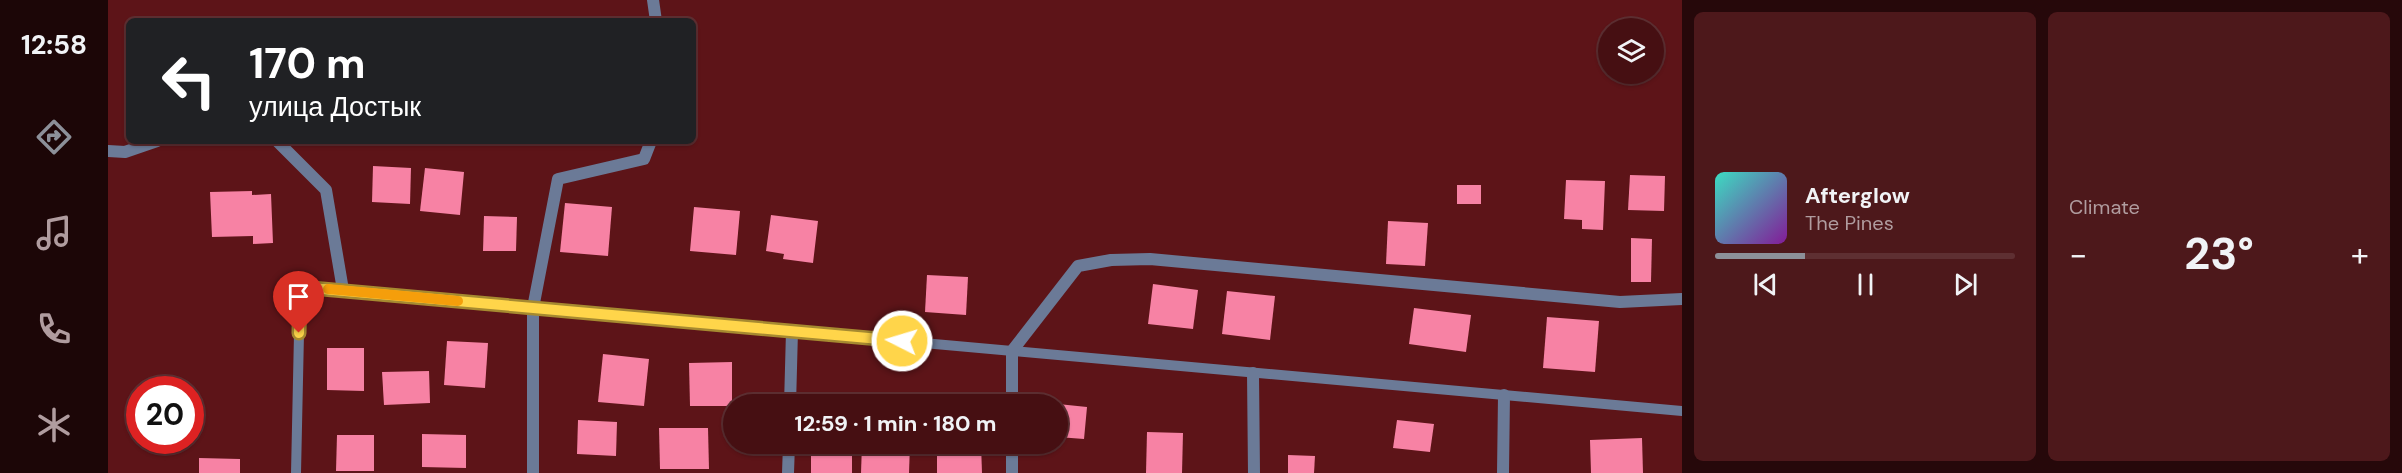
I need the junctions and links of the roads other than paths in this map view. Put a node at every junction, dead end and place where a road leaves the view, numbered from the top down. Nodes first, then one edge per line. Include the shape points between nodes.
1 (653, 0) edge
2 (656, 18) edge
3 (148, 144) edge
4 (280, 144) edge
5 (650, 144) edge
6 (108, 151) edge
7 (343, 290) junction
8 (1682, 299) edge
9 (533, 308) junction
10 (792, 331) junction
11 (1012, 351) junction
12 (1252, 373) junction
13 (790, 394) edge
14 (1012, 394) edge
15 (1504, 395) junction
16 (1682, 411) edge
17 (789, 454) edge
18 (1012, 454) edge
19 (296, 473) edge
20 (532, 473) edge
21 (788, 473) edge
22 (1011, 473) edge
23 (1254, 473) edge
24 (1503, 473) edge

1 - 2 street
3 - 6 street via 125,152
4 - 7 street via 326,190
5 - 9 street via 644,159 558,179
7 - 9 lane
7 - 19 lane via 300,287
8 - 11 street via 1620,302 1296,271 1111,260 1078,266
9 - 10 lane
9 - 20 street
10 - 11 lane
10 - 13 street
11 - 12 lane
11 - 14 street
12 - 15 lane
12 - 23 street
15 - 16 lane
15 - 24 street
17 - 21 street
18 - 22 street

